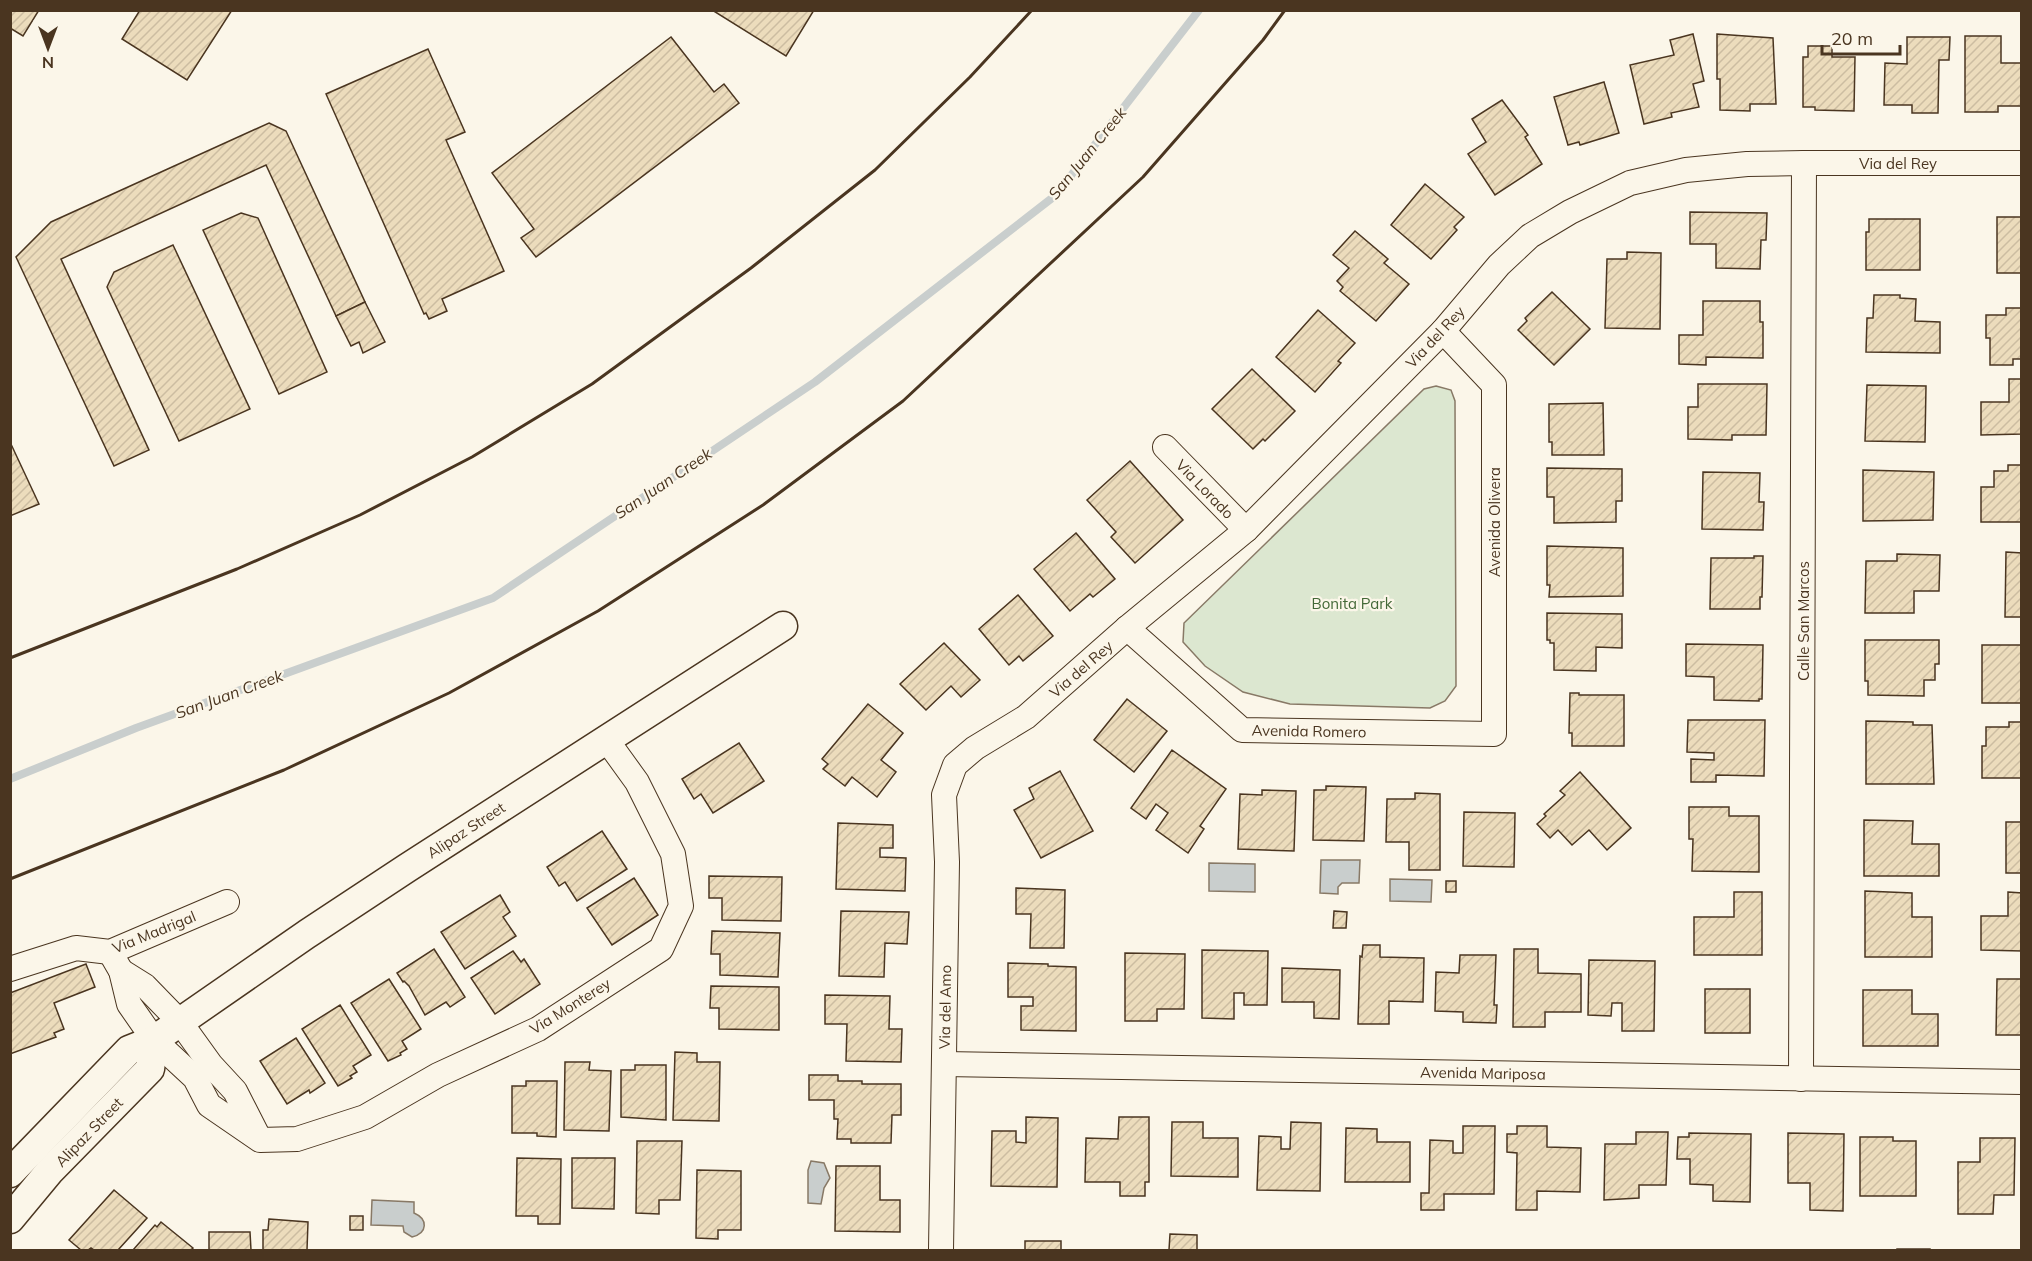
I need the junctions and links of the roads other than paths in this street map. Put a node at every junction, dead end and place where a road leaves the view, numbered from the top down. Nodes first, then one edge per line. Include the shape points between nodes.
1 (1804, 163) junction
2 (2022, 163) edge
3 (1443, 331) junction
4 (1165, 447) dead end
5 (1246, 530) junction
6 (783, 626) dead end
7 (1127, 628) junction
8 (1494, 734) joint
9 (606, 739) junction
10 (955, 765) joint
11 (226, 902) dead end
12 (115, 962) junction
13 (10, 969) edge
14 (180, 1022) junction
15 (153, 1040) junction
16 (944, 1064) junction
17 (1801, 1079) junction
18 (2022, 1082) edge
19 (260, 1140) junction
20 (10, 1173) edge
21 (10, 1219) edge
22 (941, 1251) edge

1 - 2 street, Via del Rey
1 - 3 street, Via del Rey via 1686,170 1630,183 1530,236 1499,264
1 - 17 street, Calle San Marcos
3 - 5 street, Via del Rey
3 - 8 street, Avenida Olivera via 1494,385
4 - 5 street, Via Lorado
5 - 7 street, Via del Rey
6 - 9 street, Alipaz Street
7 - 8 street, Avenida Romero via 1242,730
7 - 10 street, Via del Rey via 1026,717
9 - 14 street, Alipaz Street via 317,927
9 - 19 street, Via Monterey via 637,782 673,854 681,906 661,949 538,1029 438,1075 365,1117 297,1139
10 - 16 street, Via del Amo via 944,795
11 - 12 street, Via Madrigal
12 - 13 street, Via Madrigal via 76,948
12 - 14 street
12 - 15 street via 129,1004
14 - 15 street, Alipaz Street
14 - 19 street via 234,1091
15 - 19 street via 195,1078 209,1105
15 - 20 street, Alipaz Street via 129,1050
15 - 21 street, Alipaz Street via 150,1069 49,1172
16 - 17 street, Avenida Mariposa
16 - 22 street, Via del Amo
17 - 18 street, Avenida Mariposa

